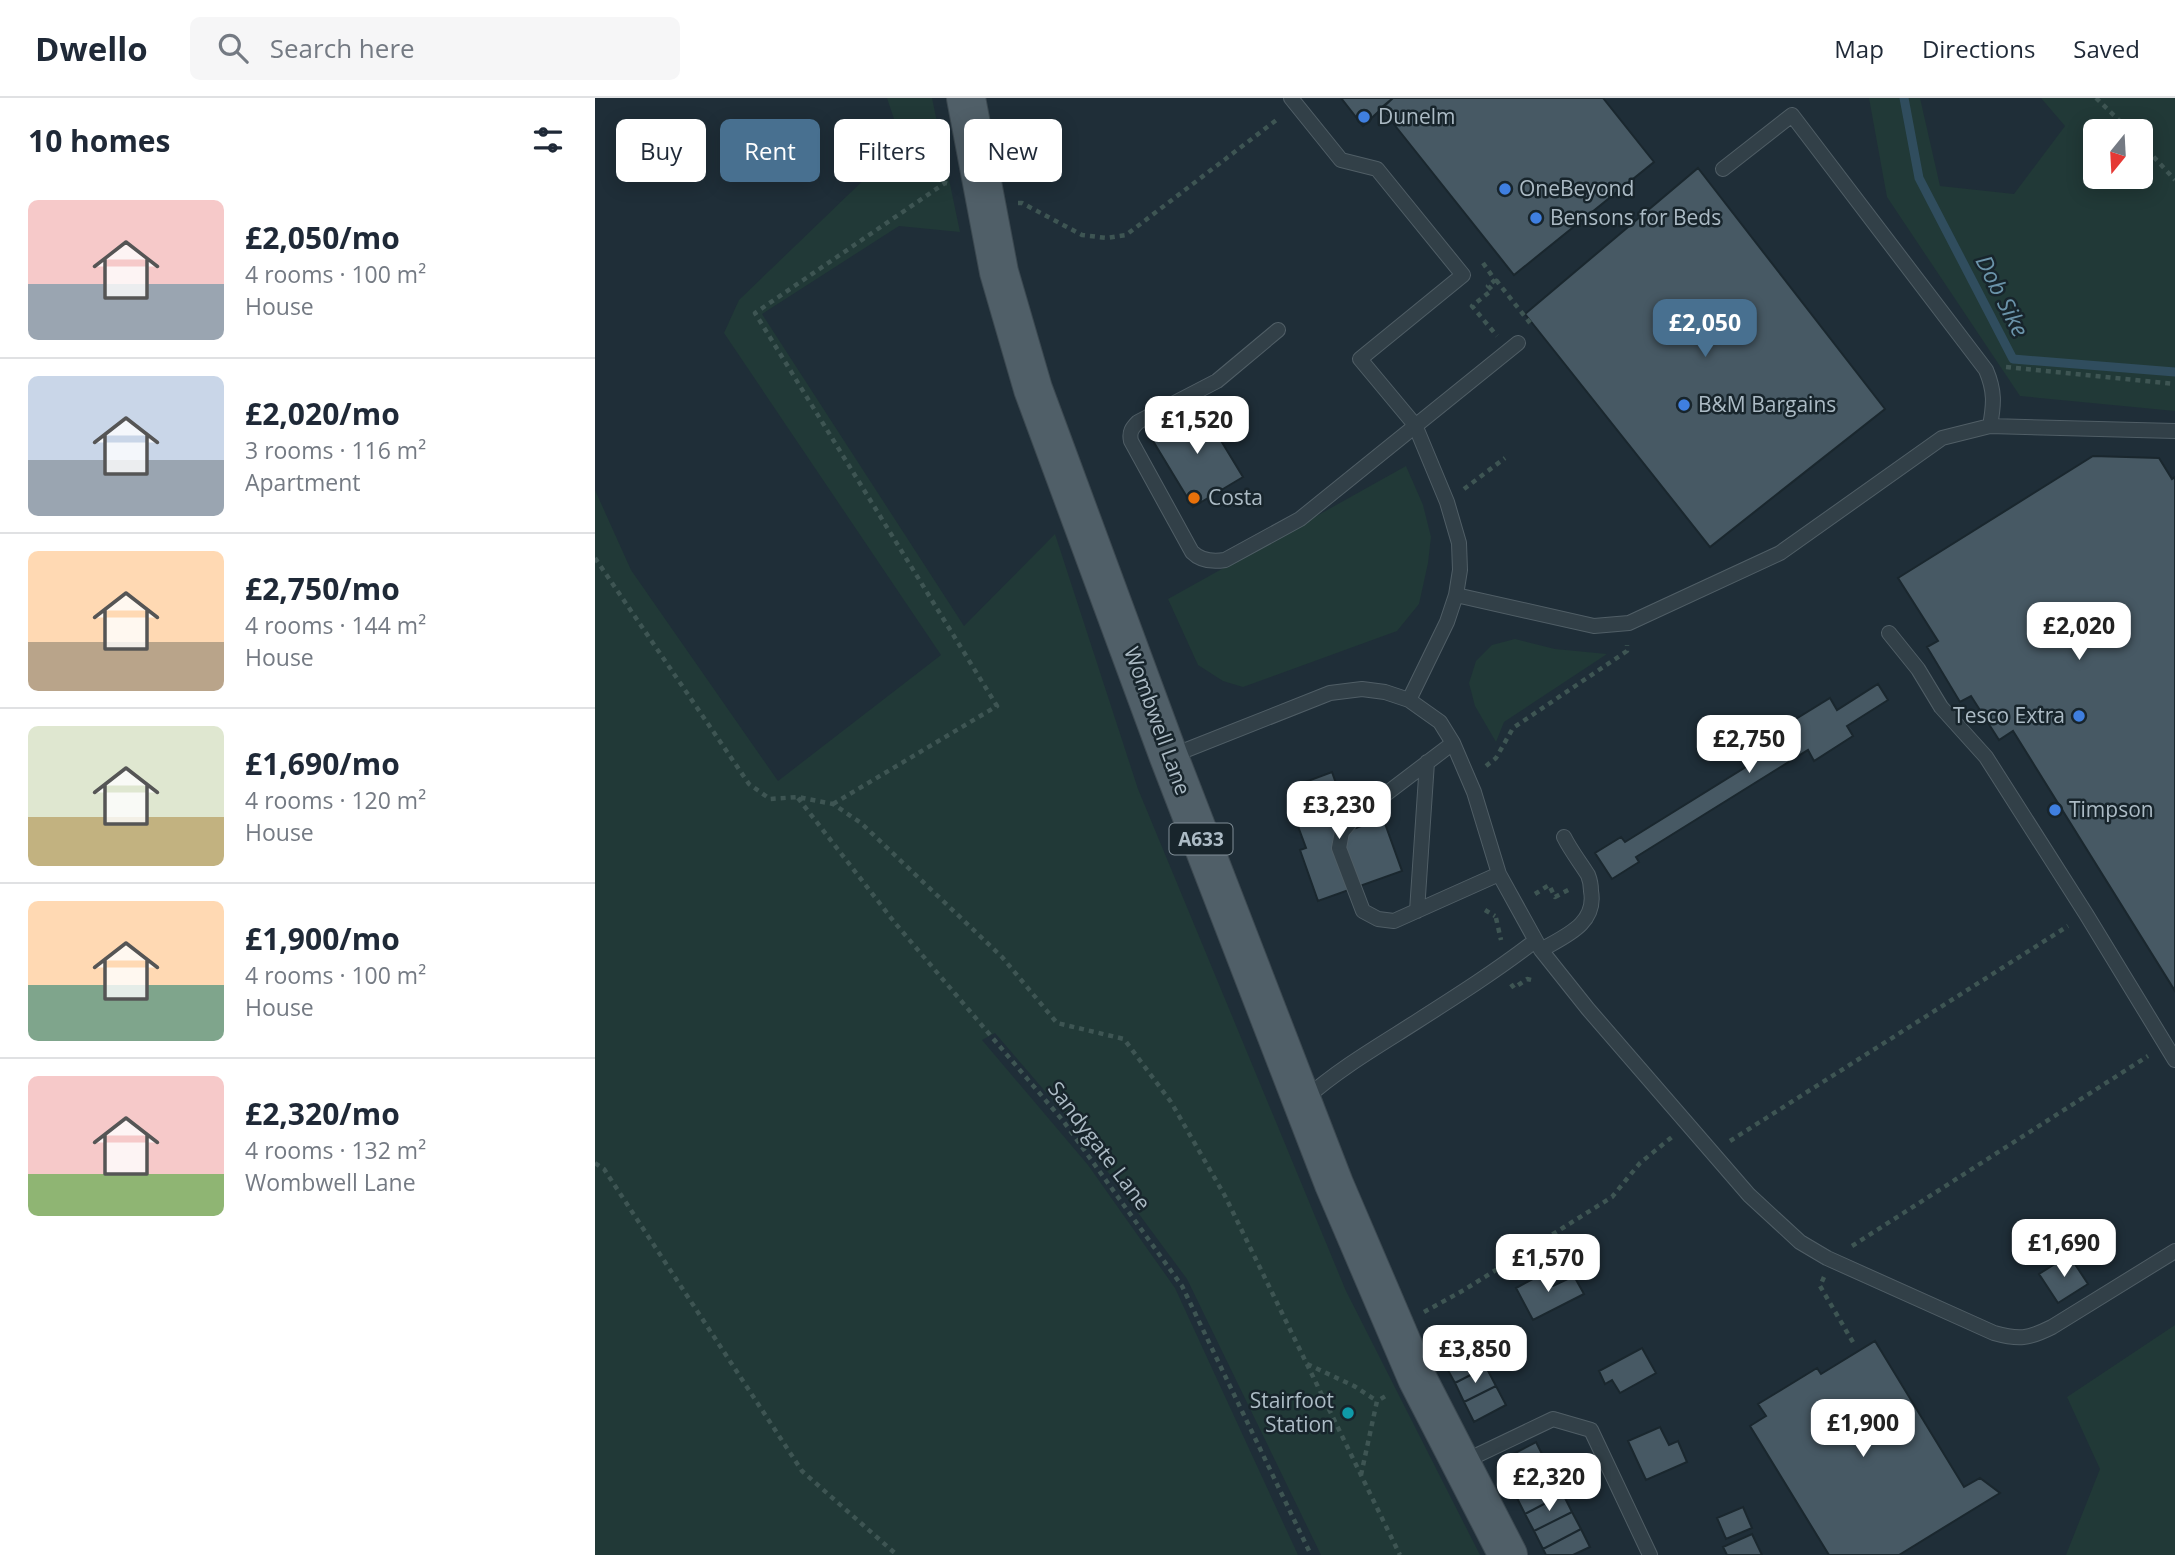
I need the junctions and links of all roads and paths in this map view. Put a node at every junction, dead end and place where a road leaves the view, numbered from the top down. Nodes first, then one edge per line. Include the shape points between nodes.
1 (966, 98) edge
2 (2096, 98) edge
3 (1294, 102) edge
4 (2118, 119) edge
5 (2153, 156) edge
6 (1723, 169) dead end
7 (2175, 180) edge
8 (986, 205) junction
9 (1495, 280) dead end
10 (1492, 290) dead end
11 (1518, 326) dead end
12 (1278, 330) dead end
13 (1500, 340) dead end
14 (1518, 343) dead end
15 (1990, 380) junction
16 (2175, 384) edge
17 (1415, 425) junction
18 (1990, 426) junction
19 (2175, 431) edge
20 (1505, 458) dead end
21 (1447, 502) junction
22 (595, 558) edge
23 (1456, 595) junction
24 (1629, 623) junction
25 (1889, 632) dead end
26 (1409, 700) junction
27 (1453, 744) junction
28 (1169, 757) junction
29 (1427, 762) junction
30 (1469, 780) junction
31 (798, 797) junction
32 (833, 804) junction
33 (1564, 837) dead end
34 (1499, 874) junction
35 (1589, 877) junction
36 (1517, 904) junction
37 (1485, 910) dead end
38 (1417, 911) junction
39 (2086, 914) junction
40 (1495, 916) junction
41 (1538, 946) junction
42 (1501, 967) junction
43 (1538, 982) dead end
44 (2166, 1044) junction
45 (2175, 1060) edge
46 (1301, 1103) junction
47 (1672, 1137) dead end
48 (1713, 1152) junction
49 (595, 1163) edge
50 (2175, 1251) edge
51 (1842, 1265) junction
52 (1396, 1328) junction
53 (1854, 1344) dead end
54 (1305, 1364) junction
55 (1417, 1378) junction
56 (1377, 1401) junction
57 (1461, 1462) junction
58 (1361, 1476) junction
59 (897, 1555) edge
60 (1311, 1555) edge
61 (1400, 1555) edge
62 (1508, 1555) edge
63 (1650, 1555) edge

1 - 8 main road, Wombwell Lane / A633
2 - 4 path
3 - 8 path via 1126,235 1082,235 1022,203
3 - 17 lane via 1341,160 1377,169 1463,275 1360,359
5 - 7 path
6 - 15 lane via 1792,115
8 - 28 main road, Wombwell Lane / A633 via 999,272 1033,389
8 - 32 path via 945,183 754,313 997,706
9 - 11 path via 1528,321
10 - 13 path via 1472,306
12 - 17 lane via 1217,381 1132,428 1131,441 1198,558 1225,560 1300,519
14 - 17 lane
15 - 16 path via 2006,366
15 - 18 lane via 1995,402
17 - 21 lane
18 - 19 lane
18 - 24 lane via 1942,438 1780,553
20 - 21 path
21 - 23 lane via 1459,543
22 - 31 path via 749,784 770,799
23 - 24 lane via 1594,626
23 - 26 lane
24 - 30 path via 1627,650 1513,728 1496,758
25 - 39 lane via 1941,707 1986,757
26 - 27 lane via 1440,722
26 - 28 lane via 1362,689 1330,693
27 - 29 lane
27 - 30 lane
28 - 46 main road, Wombwell Lane / A633
29 - 38 lane
29 - 38 lane via 1353,819 1342,832 1339,848 1363,911 1394,921
30 - 34 lane
31 - 32 path
31 - 60 path, Sandygate Lane via 895,923 1065,1122 1182,1286
32 - 54 path via 861,823 1002,957 1057,1023 1124,1039 1171,1102 1225,1196
33 - 35 lane
34 - 36 lane
34 - 38 lane
35 - 36 path via 1555,897 1549,885
35 - 41 lane via 1593,898 1586,922
36 - 40 path
36 - 41 lane
37 - 40 path
39 - 44 lane
39 - 48 path
40 - 42 path via 1501,941 1489,947
41 - 42 lane
41 - 48 lane
42 - 43 path via 1514,988 1527,979
42 - 46 lane via 1354,1061
44 - 45 lane
44 - 51 path via 1854,1243
46 - 52 main road, Wombwell Lane / A633
47 - 52 path via 1640,1163 1612,1197
48 - 51 lane via 1749,1195 1800,1242
49 - 59 path via 604,1169 802,1471
50 - 51 lane via 2052,1327 2020,1339 1994,1333
51 - 53 path via 1824,1276 1820,1286
52 - 55 main road, Wombwell Lane / A633
54 - 56 path
54 - 58 path
55 - 56 path
55 - 57 main road, Wombwell Lane / A633
56 - 58 path
57 - 62 main road, Wombwell Lane / A633
57 - 63 lane via 1553,1419 1591,1430
58 - 61 path

